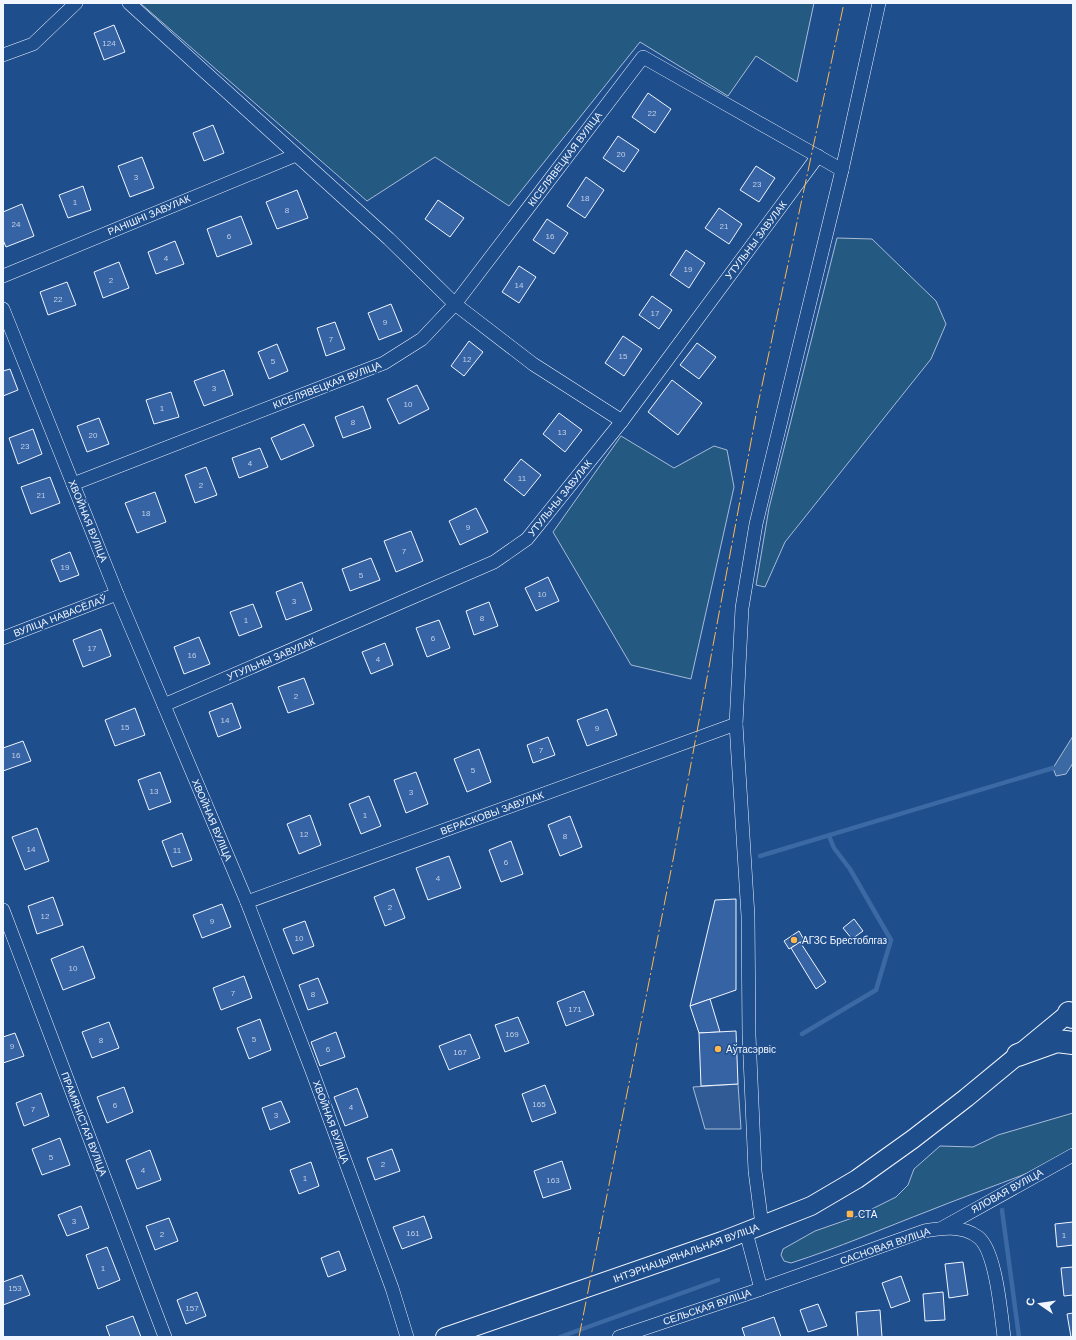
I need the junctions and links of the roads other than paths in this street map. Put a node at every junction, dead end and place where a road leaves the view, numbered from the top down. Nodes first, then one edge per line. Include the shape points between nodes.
1 (76, 3) edge
2 (129, 3) edge
3 (879, 3) edge
4 (3, 55) edge
5 (296, 155) junction
6 (818, 156) junction
7 (842, 170) junction
8 (3, 276) edge
9 (455, 304) junction
10 (3, 309) edge
11 (622, 421) junction
12 (73, 484) junction
13 (117, 594) junction
14 (3, 638) edge
15 (164, 705) junction
16 (736, 724) junction
17 (247, 902) junction
18 (3, 910) edge
19 (1071, 1015) edge
20 (1073, 1043) edge
21 (1018, 1055) junction
22 (1073, 1155) edge
23 (942, 1228) junction
24 (754, 1229) junction
25 (761, 1289) junction
26 (165, 1337) edge
27 (407, 1337) edge
28 (445, 1337) edge
29 (620, 1337) edge
30 (1004, 1337) edge

1 - 4 street via 33,44
2 - 5 street
3 - 7 street, СЕЛЬСКАЯ ВУЛІЦА
5 - 8 street, РАНІШНІ ЗАВУЛАК
5 - 9 street via 389,239
6 - 7 street
6 - 9 street, КІСЕЛЯВЕЦКАЯ ВУЛІЦА via 643,57
6 - 11 street, УТУЛЬНЫ ЗАВУЛАК
7 - 16 street, СЕЛЬСКАЯ ВУЛІЦА via 756,524 742,608
9 - 11 street via 533,364
9 - 12 street, КІСЕЛЯВЕЦКАЯ ВУЛІЦА via 422,339 384,363
10 - 12 street, ХВОЙНАЯ ВУЛІЦА
11 - 15 street, УТУЛЬНЫ ЗАВУЛАК via 528,539 494,562
12 - 13 street, ХВОЙНАЯ ВУЛІЦА
13 - 14 street, ВУЛІЦА НАВАСЁЛАЎ
13 - 15 street, ХВОЙНАЯ ВУЛІЦА
15 - 17 street, ХВОЙНАЯ ВУЛІЦА
16 - 17 street, ВЕРАСКОВЫ ЗАВУЛАК
16 - 24 street, СЕЛЬСКАЯ ВУЛІЦА via 748,916 749,1035 755,1171
17 - 27 street, ХВОЙНАЯ ВУЛІЦА via 392,1288
18 - 26 street, ПРАМЯНІСТАЯ ВУЛІЦА
19 - 21 main road, ІНТЭРНАЦЫЯНАЛЬНАЯ ВУЛІЦА
20 - 21 highway via 1057,1041
21 - 24 main road, ІНТЭРНАЦЫЯНАЛЬНАЯ ВУЛІЦА via 966,1098 857,1180 811,1206
22 - 23 street, ЯЛОВАЯ ВУЛІЦА
23 - 25 street, САСНОВАЯ ВУЛІЦА via 924,1231
23 - 30 street, САСНОВАЯ ВУЛІЦА via 958,1229 978,1237 988,1250 998,1292
24 - 25 street, СЕЛЬСКАЯ ВУЛІЦА
24 - 28 main road, ІНТЭРНАЦЫЯНАЛЬНАЯ ВУЛІЦА
25 - 29 street, СЕЛЬСКАЯ ВУЛІЦА

